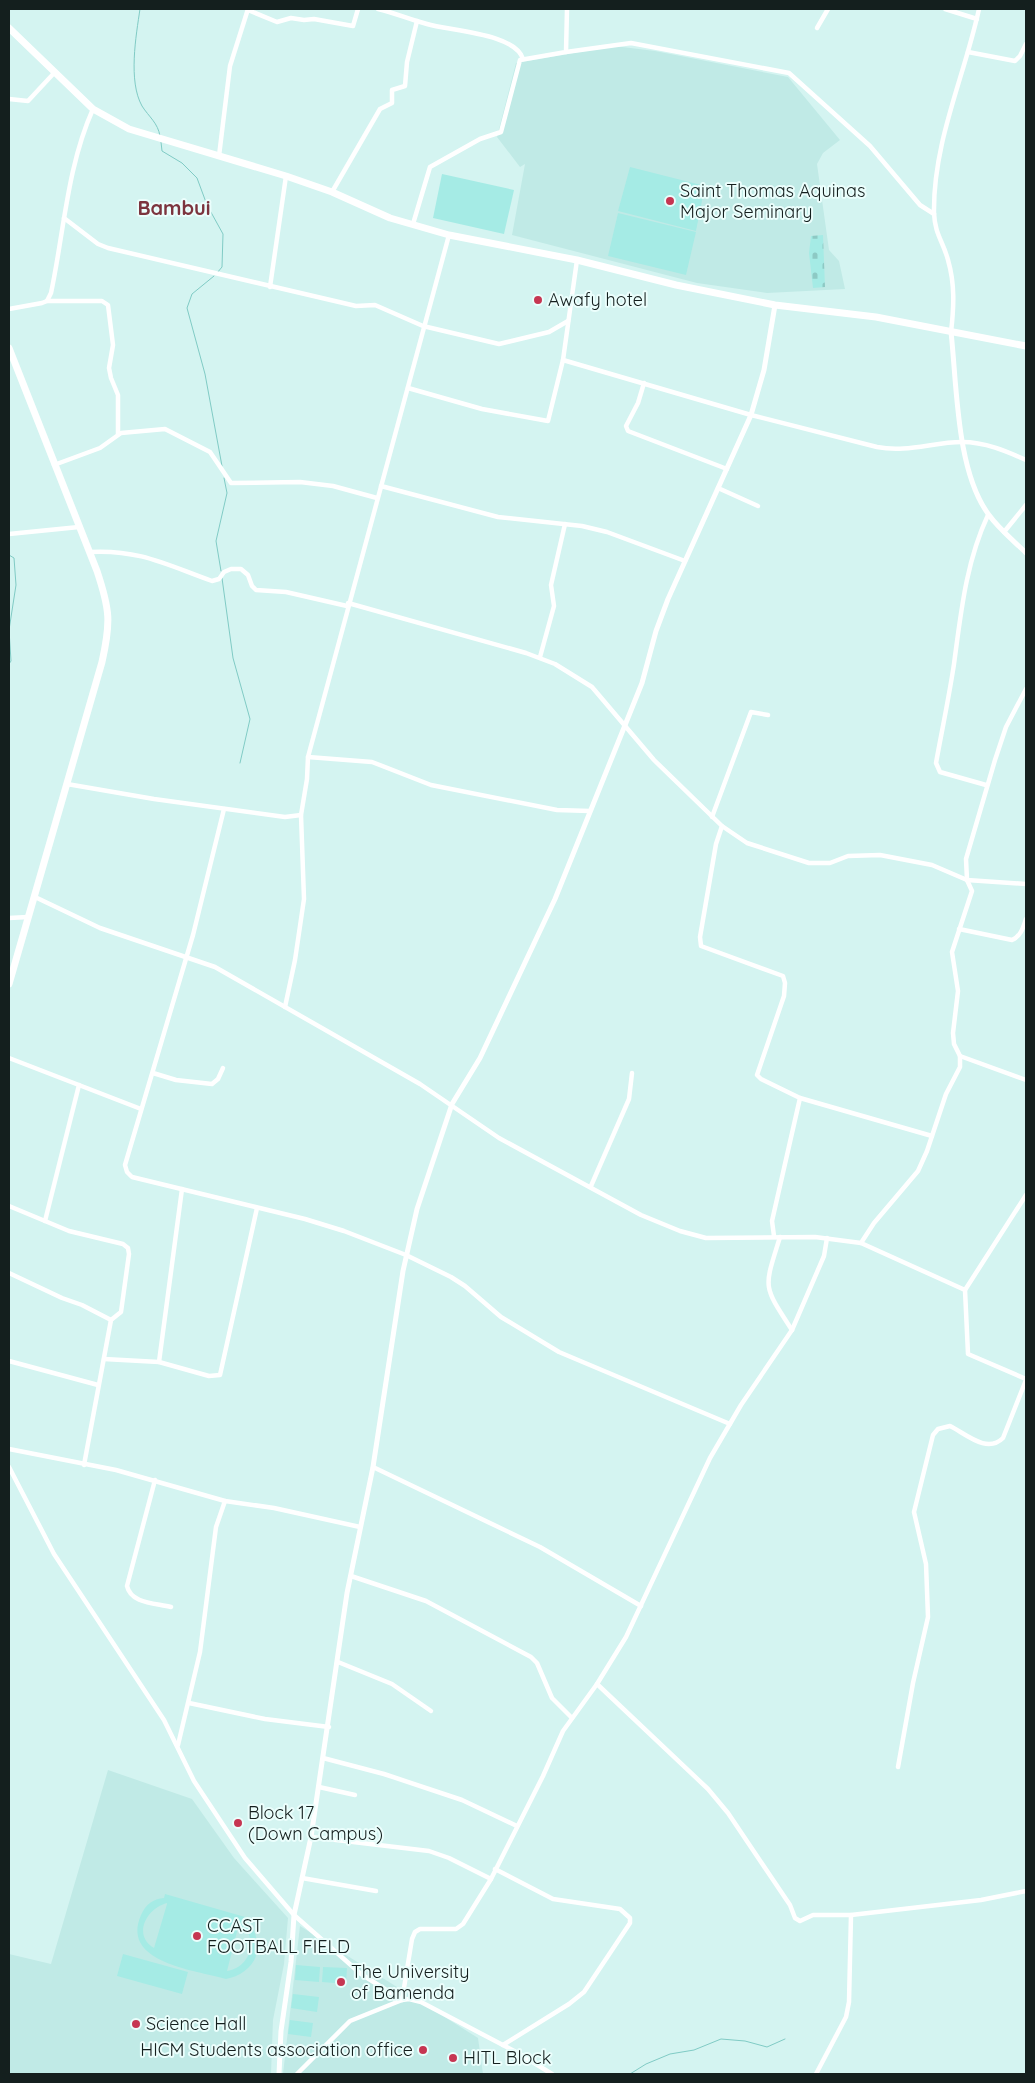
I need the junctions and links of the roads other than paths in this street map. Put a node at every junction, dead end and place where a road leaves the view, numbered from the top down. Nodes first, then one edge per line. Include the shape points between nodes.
1 (358, 9) edge
2 (378, 9) edge
3 (567, 9) edge
4 (828, 9) edge
5 (945, 9) edge
6 (979, 9) edge
7 (248, 10) edge
8 (977, 18) junction
9 (417, 21) junction
10 (9, 28) edge
11 (817, 28) dead end
12 (1026, 44) edge
13 (566, 52) junction
14 (968, 52) junction
15 (523, 59) junction
16 (55, 72) junction
17 (9, 99) edge
18 (92, 109) junction
19 (218, 156) junction
20 (286, 176) junction
21 (332, 192) junction
22 (934, 214) junction
23 (64, 218) junction
24 (413, 224) junction
25 (448, 234) junction
26 (577, 260) junction
27 (270, 287) junction
28 (47, 301) junction
29 (775, 305) junction
30 (9, 309) edge
31 (568, 321) junction
32 (423, 326) junction
33 (952, 332) junction
34 (1026, 346) edge
35 (9, 348) edge
36 (563, 360) junction
37 (644, 383) junction
38 (408, 388) junction
39 (751, 415) junction
40 (118, 434) junction
41 (962, 442) junction
42 (1026, 460) edge
43 (54, 465) junction
44 (727, 469) junction
45 (381, 486) junction
46 (718, 488) junction
47 (376, 498) junction
48 (1026, 505) edge
49 (758, 506) dead end
50 (988, 514) junction
51 (565, 524) junction
52 (79, 527) junction
53 (1004, 532) junction
54 (9, 534) edge
55 (89, 552) junction
56 (1026, 553) edge
57 (685, 561) junction
58 (348, 605) junction
59 (540, 657) junction
60 (1026, 689) edge
61 (768, 715) dead end
62 (625, 728) junction
63 (308, 758) junction
64 (67, 784) junction
65 (986, 785) junction
66 (224, 809) junction
67 (590, 811) junction
68 (300, 815) junction
69 (712, 817) junction
70 (722, 826) junction
71 (967, 880) junction
72 (1026, 884) edge
73 (35, 897) junction
74 (28, 917) junction
75 (9, 918) edge
76 (1026, 919) edge
77 (960, 929) junction
78 (186, 957) junction
79 (9, 984) edge
80 (285, 1007) junction
81 (960, 1056) junction
82 (9, 1058) edge
83 (223, 1068) dead end
84 (153, 1073) junction
85 (632, 1073) dead end
86 (1026, 1080) edge
87 (79, 1085) junction
88 (800, 1098) junction
89 (452, 1104) junction
90 (142, 1108) junction
91 (932, 1136) junction
92 (591, 1186) junction
93 (182, 1189) junction
94 (1026, 1195) edge
95 (1024, 1205) edge
96 (9, 1206) edge
97 (257, 1208) junction
98 (45, 1221) junction
99 (774, 1236) junction
100 (780, 1237) junction
101 (827, 1238) junction
102 (860, 1243) junction
103 (406, 1255) junction
104 (9, 1273) edge
105 (965, 1290) junction
106 (111, 1320) junction
107 (792, 1330) junction
108 (104, 1358) junction
109 (9, 1361) edge
110 (158, 1362) junction
111 (1026, 1379) edge
112 (98, 1385) junction
113 (730, 1424) junction
114 (9, 1450) edge
115 (84, 1465) junction
116 (9, 1467) edge
117 (373, 1467) junction
118 (155, 1480) junction
119 (225, 1501) junction
120 (360, 1527) junction
121 (350, 1576) junction
122 (640, 1606) junction
123 (171, 1607) dead end
124 (338, 1662) junction
125 (597, 1684) junction
126 (188, 1703) junction
127 (431, 1711) dead end
128 (572, 1718) junction
129 (329, 1727) junction
130 (178, 1745) junction
131 (323, 1758) junction
132 (898, 1767) dead end
133 (319, 1787) junction
134 (355, 1795) dead end
135 (517, 1826) junction
136 (311, 1836) junction
137 (495, 1869) junction
138 (302, 1878) junction
139 (490, 1879) junction
140 (1026, 1891) edge
141 (376, 1892) dead end
142 (851, 1915) junction
143 (294, 1916) junction
144 (402, 2000) junction
145 (503, 2045) junction
146 (279, 2074) edge
147 (297, 2074) edge
148 (552, 2074) edge
149 (816, 2074) edge

1 - 7 street via 353,26 314,19 291,18 277,22
2 - 9 street
3 - 13 street
4 - 11 street
5 - 8 street
6 - 8 street
7 - 19 street via 230,66
8 - 14 street
9 - 15 street via 491,37 521,52
9 - 21 street via 405,86 392,90 392,104 380,109
10 - 16 main road
12 - 14 street via 1015,61
13 - 15 street
13 - 22 street via 631,43 789,72 870,146 920,205
14 - 22 street via 942,138
15 - 24 street via 518,65 501,132 480,139 430,167
16 - 17 street via 28,102
16 - 18 main road
18 - 19 main road via 129,129
18 - 23 street via 73,168
19 - 20 main road
20 - 21 main road
20 - 27 street
21 - 24 main road via 390,218
22 - 33 street via 936,235 951,271 954,298
23 - 27 street via 108,248
23 - 28 street
24 - 25 main road
25 - 26 main road
25 - 32 street
26 - 29 main road
26 - 31 street
27 - 32 street via 356,306 374,305
28 - 30 street
28 - 40 street via 102,301 108,305 113,346 109,368 118,395
29 - 33 main road via 876,317
29 - 39 street via 764,370
31 - 32 street via 548,332 499,344
31 - 36 street
32 - 38 street
33 - 34 main road
33 - 41 street
35 - 43 main road
36 - 37 street
36 - 38 street via 550,418 546,422 482,409
37 - 39 street
37 - 44 street via 626,426 628,431
38 - 45 street
39 - 41 street via 898,451
39 - 44 street
40 - 43 street via 100,448
40 - 47 street via 165,429 210,452 232,483 300,482 333,486
41 - 42 street via 1000,448
41 - 50 street via 974,489
43 - 52 main road
44 - 46 street
45 - 47 street
45 - 51 street via 498,517
46 - 49 street
46 - 57 street
47 - 58 street
48 - 53 street
50 - 53 street
50 - 65 street via 974,547 964,590 936,763 940,772
51 - 57 street via 607,532
51 - 59 street via 550,585 554,606
52 - 54 street
52 - 55 main road
53 - 56 street
55 - 58 street via 124,551 167,563 212,581 224,572 241,569 256,590 286,592
55 - 64 main road via 106,597 108,633
57 - 62 street via 656,631
58 - 59 street
58 - 63 street
59 - 62 street via 592,687
60 - 65 street via 1006,727
61 - 69 street via 751,712
62 - 67 street
62 - 69 street
63 - 67 street via 372,762 437,786 543,808
63 - 68 street
64 - 66 street
64 - 73 main road
65 - 71 street via 966,859
66 - 68 street via 285,817
66 - 78 street
67 - 89 street via 535,943 480,1058
68 - 80 street via 304,900
69 - 70 street
70 - 71 street via 746,843 809,863 830,863 848,856 880,855 932,865
70 - 88 street via 712,862 701,946 783,976 784,996 757,1075 760,1080
71 - 72 street
71 - 77 street via 972,891
73 - 74 main road
73 - 78 street via 100,928
74 - 75 street
74 - 79 main road
76 - 77 street via 1022,930 1012,940
77 - 81 street via 952,952 958,991 953,1033
78 - 80 street via 215,967
78 - 84 street
80 - 89 street
81 - 86 street
81 - 91 street via 957,1075 946,1094
82 - 87 street
83 - 84 street via 212,1084 176,1080
84 - 90 street
85 - 92 street via 629,1099
87 - 90 street
87 - 98 street
88 - 91 street
88 - 99 street via 772,1221
89 - 92 street via 499,1138
89 - 103 street via 417,1208
90 - 93 street via 126,1164 127,1172
91 - 102 street via 918,1171
92 - 99 street via 641,1216 680,1231 730,1240
93 - 97 street
93 - 110 street
94 - 95 street
95 - 105 street via 1009,1219
96 - 98 street
97 - 103 street via 344,1231
97 - 110 street via 220,1375 210,1376
98 - 106 street via 69,1231 124,1244 128,1248 121,1312
99 - 100 street
100 - 101 street
100 - 107 street via 767,1285 770,1296
101 - 102 street
101 - 107 street via 824,1256
102 - 105 street
103 - 113 street via 451,1277 501,1317 559,1352
103 - 117 street
104 - 106 street
105 - 111 street via 968,1354
106 - 108 street
107 - 113 street
108 - 110 street
108 - 112 street
109 - 112 street
111 - 132 street via 1003,1438 997,1443 984,1445 950,1426 938,1428 933,1435 914,1512 926,1564 928,1617
112 - 115 street
113 - 122 street via 684,1509
114 - 115 street
115 - 118 street
116 - 130 street via 54,1554
117 - 120 street
117 - 122 street via 540,1547
118 - 119 street
118 - 123 street via 127,1586 135,1599
119 - 120 street
119 - 126 street via 214,1536 204,1626
120 - 121 street
121 - 124 street
121 - 128 street via 426,1602 531,1657 537,1663 552,1698
122 - 125 street via 626,1637
124 - 127 street via 392,1684
124 - 129 street
125 - 128 street
125 - 142 street via 708,1789 790,1905 795,1918
126 - 129 street via 265,1719
126 - 130 street
128 - 135 street
129 - 131 street
130 - 143 street via 194,1781 221,1823 245,1858
131 - 133 street
131 - 135 street via 462,1800
133 - 134 street
133 - 136 street
135 - 137 street
136 - 138 street
136 - 139 street via 429,1852 449,1858
137 - 139 street
137 - 145 street via 554,1899 620,1909 627,1913 630,1923 584,1992
138 - 141 street
138 - 143 street
139 - 144 street via 463,1924 456,1929 420,1929 415,1932
140 - 142 street via 981,1900
142 - 149 street via 846,2017
143 - 144 street via 361,1974
143 - 146 street
144 - 145 street via 409,1999 432,2007
144 - 147 street via 350,2021
145 - 148 street

